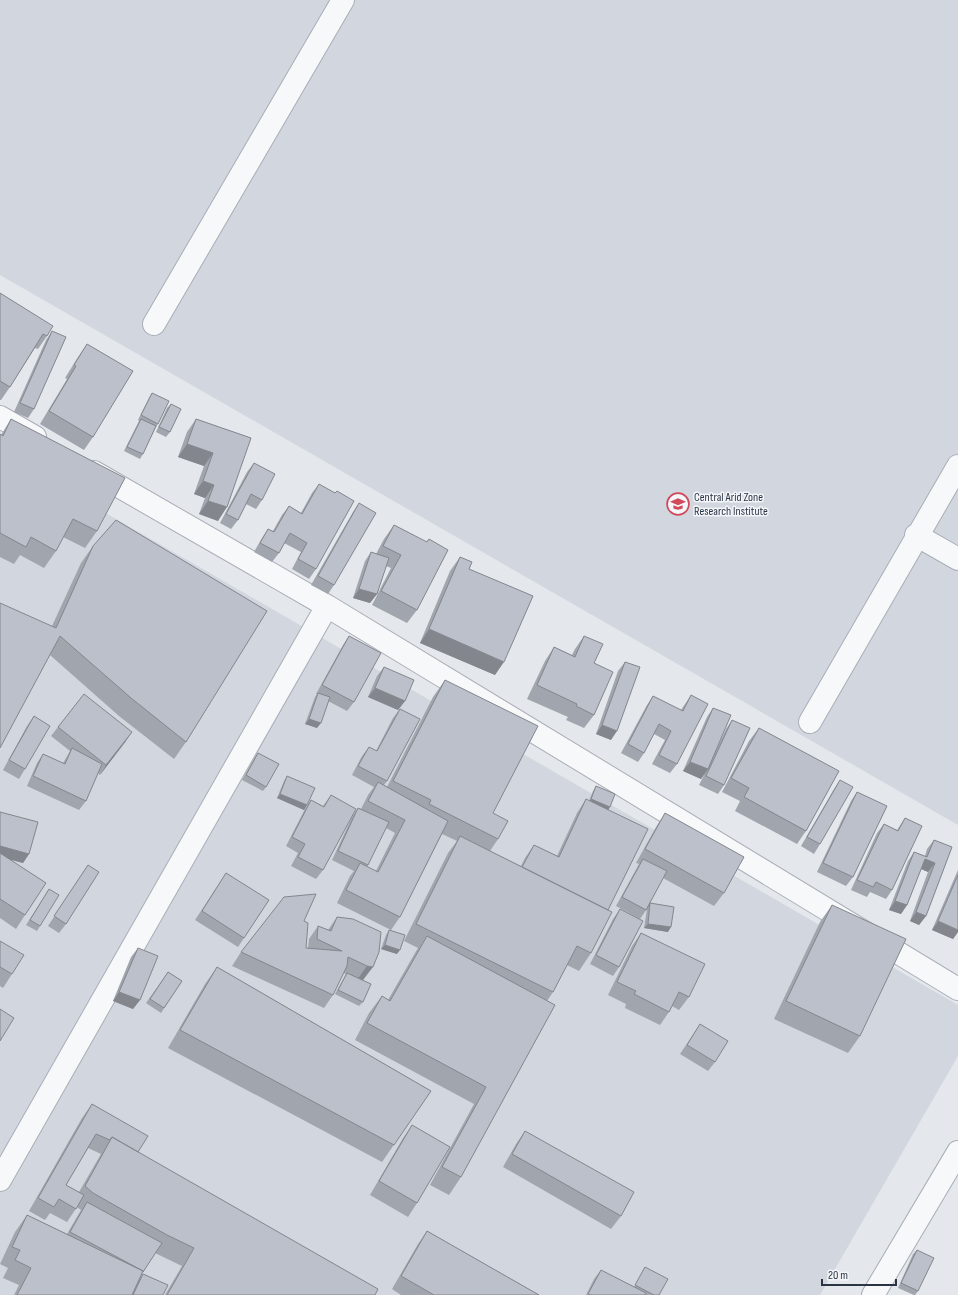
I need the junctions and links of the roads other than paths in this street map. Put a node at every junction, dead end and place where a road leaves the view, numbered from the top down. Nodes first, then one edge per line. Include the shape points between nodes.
1 (343, 0) edge
2 (154, 324) dead end
3 (0, 417) edge
4 (54, 449) edge
5 (75, 460) edge
6 (958, 466) edge
7 (916, 535) junction
8 (958, 559) edge
9 (327, 606) junction
10 (810, 722) dead end
11 (958, 989) edge
12 (958, 1152) edge
13 (0, 1180) edge
14 (873, 1295) edge

1 - 2 street
3 - 4 street
5 - 9 street
6 - 7 street
7 - 8 street
7 - 10 street
9 - 11 street
9 - 13 street
12 - 14 street

